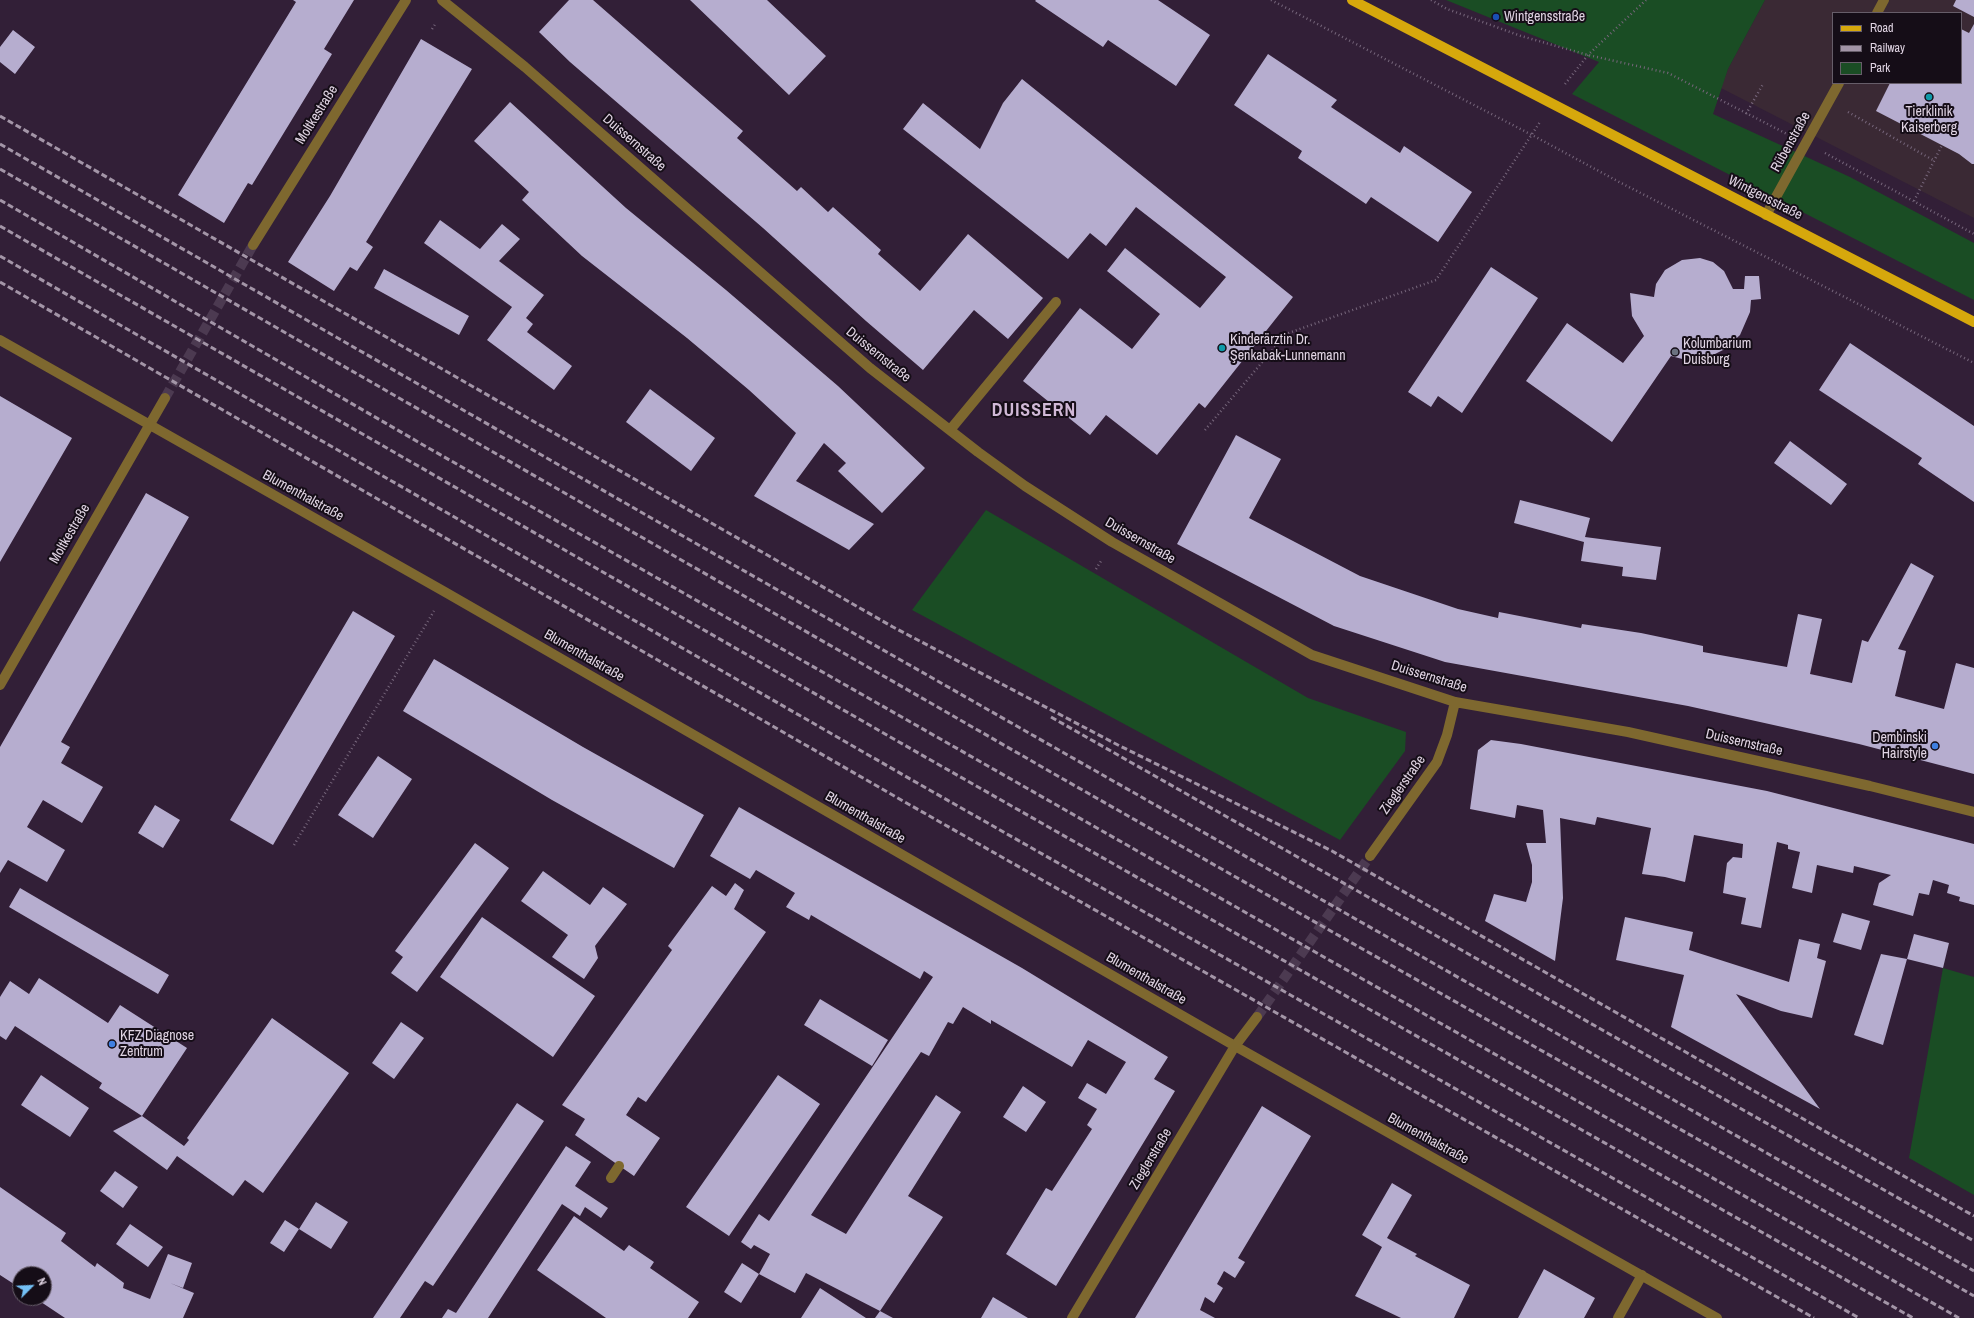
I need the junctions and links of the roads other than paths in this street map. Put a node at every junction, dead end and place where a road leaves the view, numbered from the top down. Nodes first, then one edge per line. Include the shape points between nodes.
1 (406, 0) edge
2 (442, 0) edge
3 (1352, 0) edge
4 (1884, 0) edge
5 (1878, 12) edge
6 (1839, 84) edge
7 (1766, 214) junction
8 (253, 246) tunnel mouth
9 (1056, 302) dead end
10 (1974, 322) edge
11 (0, 340) edge
12 (165, 398) tunnel mouth
13 (148, 425) junction
14 (950, 430) junction
15 (0, 684) edge
16 (1455, 702) junction
17 (1974, 812) edge
18 (1370, 856) tunnel mouth
19 (1257, 1017) tunnel mouth
20 (1235, 1046) junction
21 (619, 1166) dead end
22 (610, 1178) dead end
23 (1642, 1275) junction
24 (1072, 1318) edge
25 (1618, 1318) edge
26 (1717, 1318) edge

1 - 8 street, Moltkestraße
2 - 14 street, Duissernstraße via 525,67 870,368
3 - 7 main road, Wintgensstraße
4 - 5 street
6 - 7 street, Rübenstraße
7 - 10 main road, Wintgensstraße
9 - 14 street
11 - 13 street, Blumenthalstraße
12 - 13 street, Moltkestraße
13 - 15 street, Moltkestraße
13 - 20 street, Blumenthalstraße via 445,592
14 - 16 street, Duissernstraße via 1025,486 1112,542 1312,656
16 - 17 street, Duissernstraße via 1628,732
16 - 18 street, Zieglerstraße via 1437,762
19 - 20 street, Zieglerstraße
20 - 23 street, Blumenthalstraße
20 - 24 street, Zieglerstraße
21 - 22 street
23 - 25 street
23 - 26 street, Blumenthalstraße

